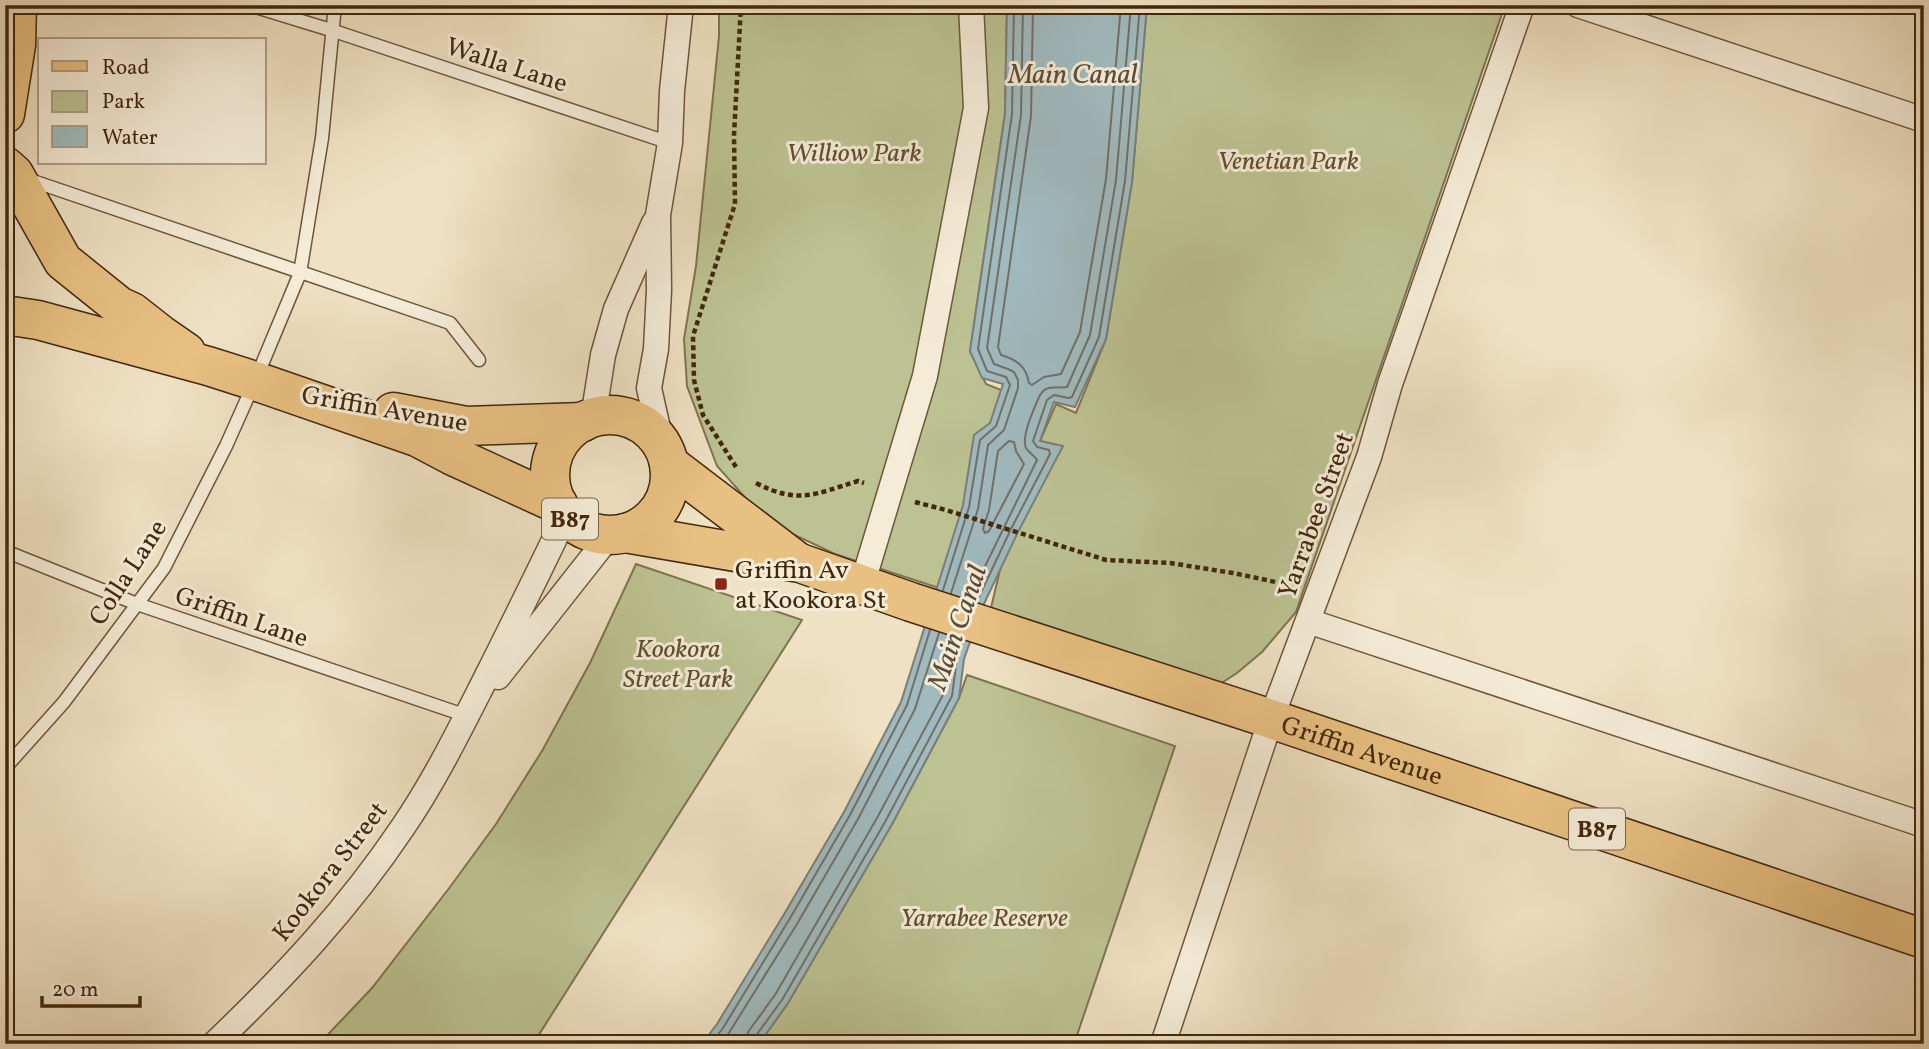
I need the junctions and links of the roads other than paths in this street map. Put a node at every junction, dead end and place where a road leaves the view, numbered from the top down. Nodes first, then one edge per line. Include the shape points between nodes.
1 (17, 5) edge
2 (249, 5) edge
3 (335, 5) edge
4 (681, 5) edge
5 (971, 5) edge
6 (1521, 5) edge
7 (1578, 5) edge
8 (334, 31) junction
9 (5, 114) edge
10 (1924, 120) edge
11 (670, 143) junction
12 (10, 170) edge
13 (658, 215) junction
14 (300, 273) junction
15 (5, 316) edge
16 (479, 360) dead end
17 (208, 366) junction
18 (263, 384) junction
19 (588, 420) junction
20 (665, 453) junction
21 (562, 510) junction
22 (617, 534) junction
23 (5, 551) edge
24 (800, 563) junction
25 (862, 585) junction
26 (137, 604) junction
27 (1308, 621) junction
28 (467, 716) junction
29 (1271, 719) junction
30 (5, 768) edge
31 (1924, 825) edge
32 (1924, 939) edge
33 (214, 1044) edge
34 (1163, 1044) edge

1 - 9 main road
2 - 8 lane, Walla Lane
3 - 8 lane, Colla Lane
4 - 11 street
5 - 25 street via 976,108 925,376
6 - 27 street, Yarrabee Street via 1369,457
7 - 10 street
8 - 11 lane, Walla Lane
8 - 14 lane, Colla Lane via 323,138
11 - 13 street
12 - 14 lane
12 - 17 main road, Griffin Avenue / B87 via 63,261 119,306
13 - 19 street via 616,309
13 - 20 street via 656,349 649,388
14 - 16 lane via 450,323
14 - 18 lane, Colla Lane
15 - 17 main road, Griffin Avenue / B87 via 38,320
17 - 18 main road, Griffin Avenue / B87
18 - 19 main road, Griffin Avenue / B87 via 466,426
18 - 21 main road, Griffin Avenue / B87 via 417,438
18 - 26 lane, Colla Lane via 164,568
19 - 20 main road, B87 via 608,415 631,419 651,431
19 - 21 main road, B87 via 567,434 555,451 551,486
20 - 22 main road, B87 via 670,482 665,499 642,526
20 - 24 main road, Griffin Avenue / B87
21 - 22 main road, B87 via 579,526
21 - 28 street, Kookora Street
22 - 24 main road, Griffin Avenue / B87
22 - 28 street, Kookora Street
23 - 26 lane, Griffin Lane
24 - 25 main road, Griffin Avenue / B87
25 - 29 main road, Griffin Avenue / B87
26 - 28 lane, Griffin Lane
26 - 30 lane, Colla Lane via 64,702
27 - 29 street, Yarrabee Street
27 - 31 street
28 - 33 street, Kookora Street via 404,826 362,885 313,945
29 - 32 main road, Griffin Avenue / B87
29 - 34 street, Yarrabee Street

